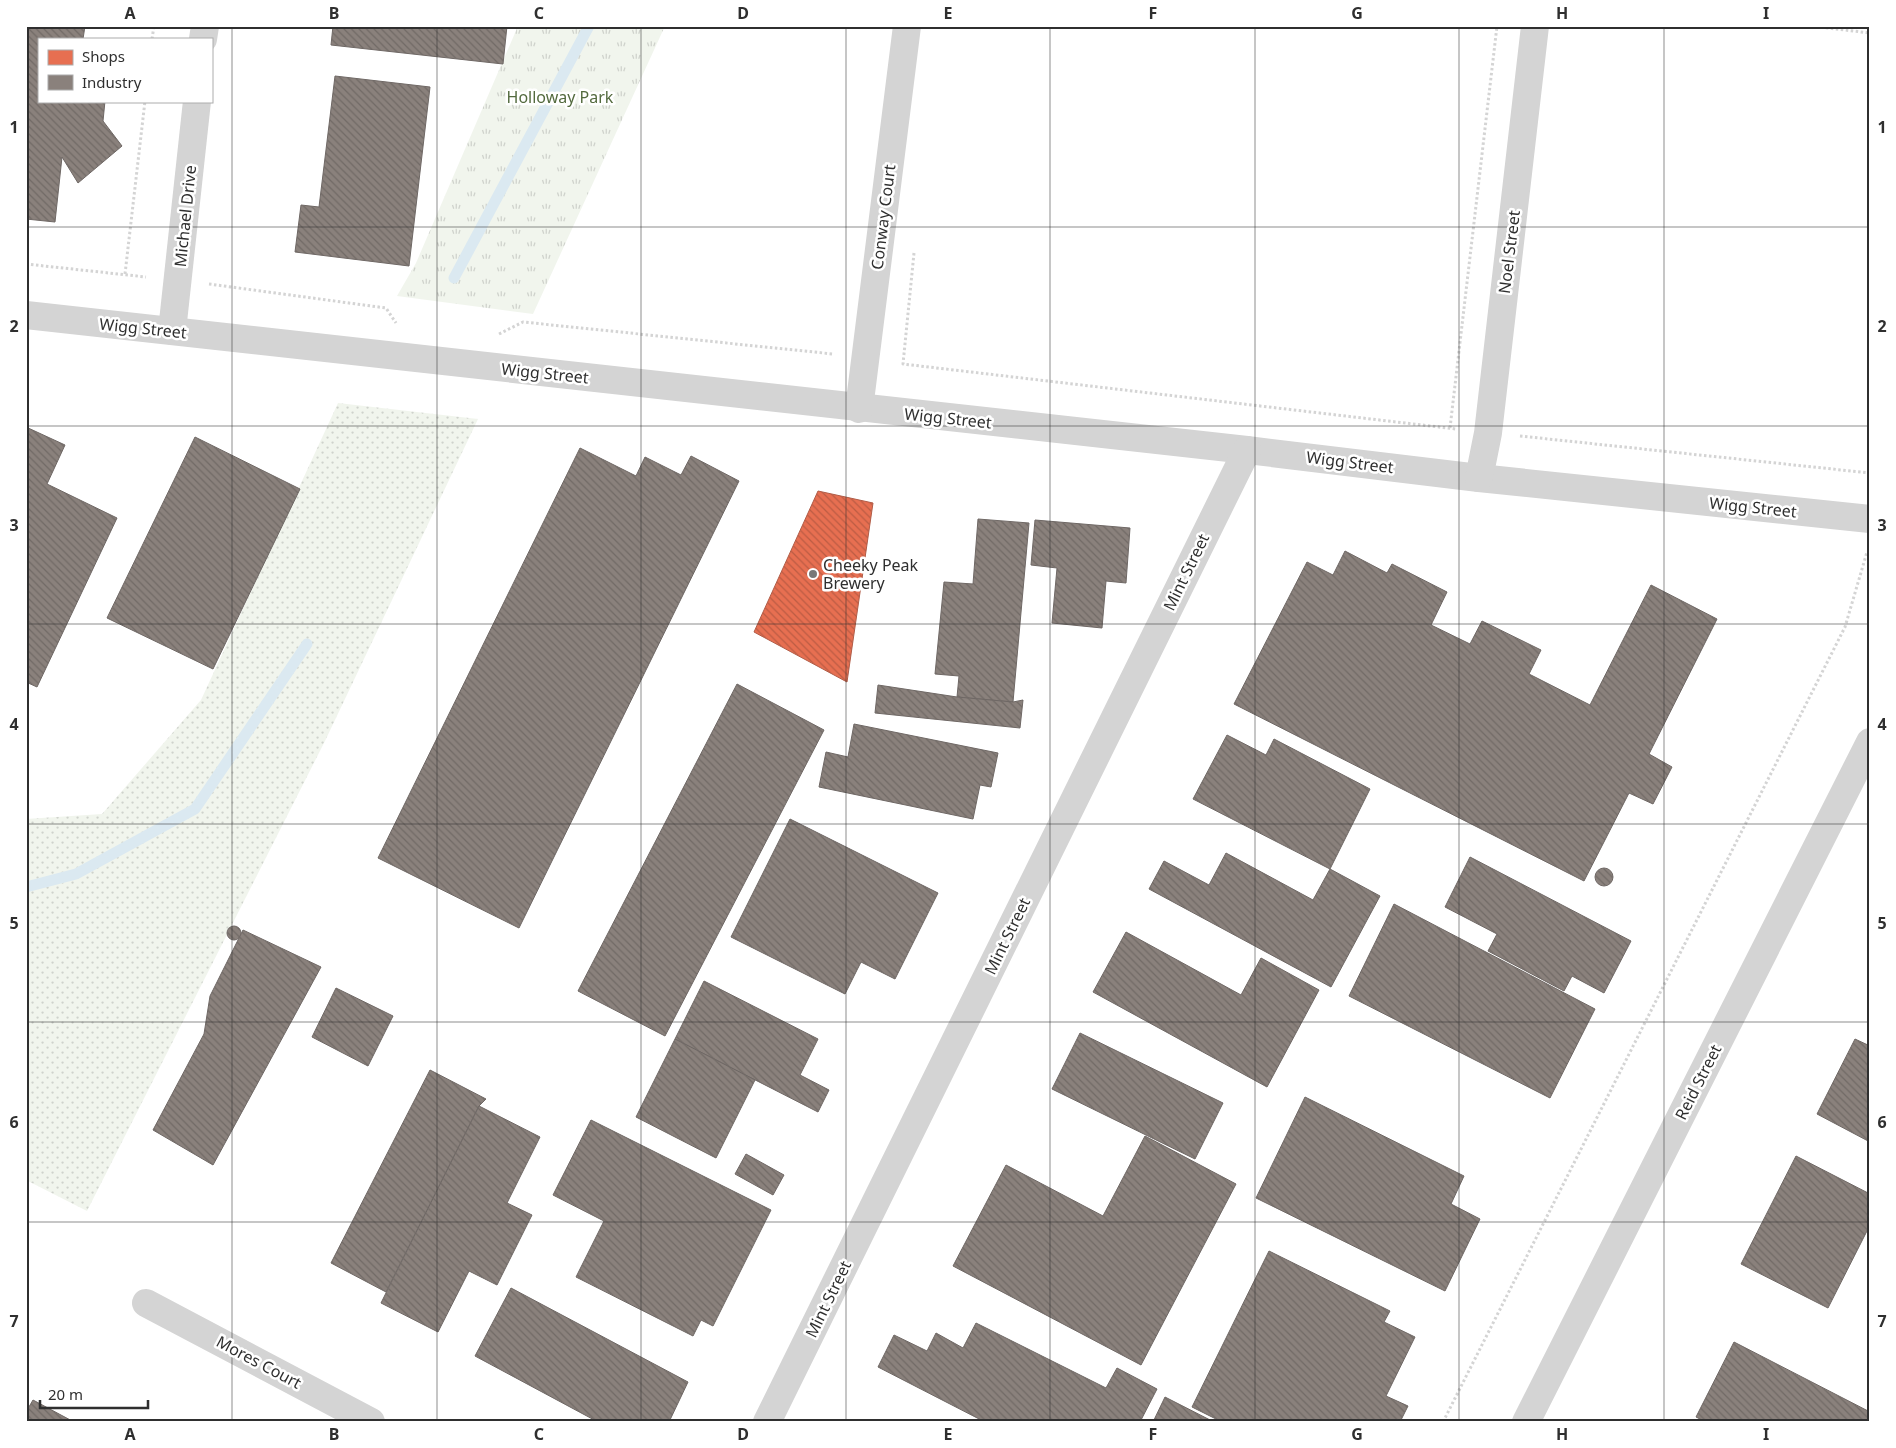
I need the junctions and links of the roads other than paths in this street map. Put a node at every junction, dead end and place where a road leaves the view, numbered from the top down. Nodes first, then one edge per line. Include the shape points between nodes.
1 (907, 26) edge
2 (1535, 26) edge
3 (197, 102) edge
4 (26, 315) edge
5 (172, 331) junction
6 (859, 408) junction
7 (1247, 450) junction
8 (1479, 478) junction
9 (1869, 531) edge
10 (1870, 742) edge
11 (146, 1303) dead end
12 (371, 1422) edge
13 (767, 1422) edge
14 (1526, 1422) edge

1 - 6 street, Conway Court
2 - 8 street, Noel Street via 1488,433
3 - 5 street, Michael Drive
4 - 5 street, Wigg Street
5 - 6 street, Wigg Street
6 - 7 street, Wigg Street
7 - 8 street, Wigg Street
7 - 13 street, Mint Street
8 - 9 street, Wigg Street
10 - 14 street, Reid Street
11 - 12 street, Mores Court

